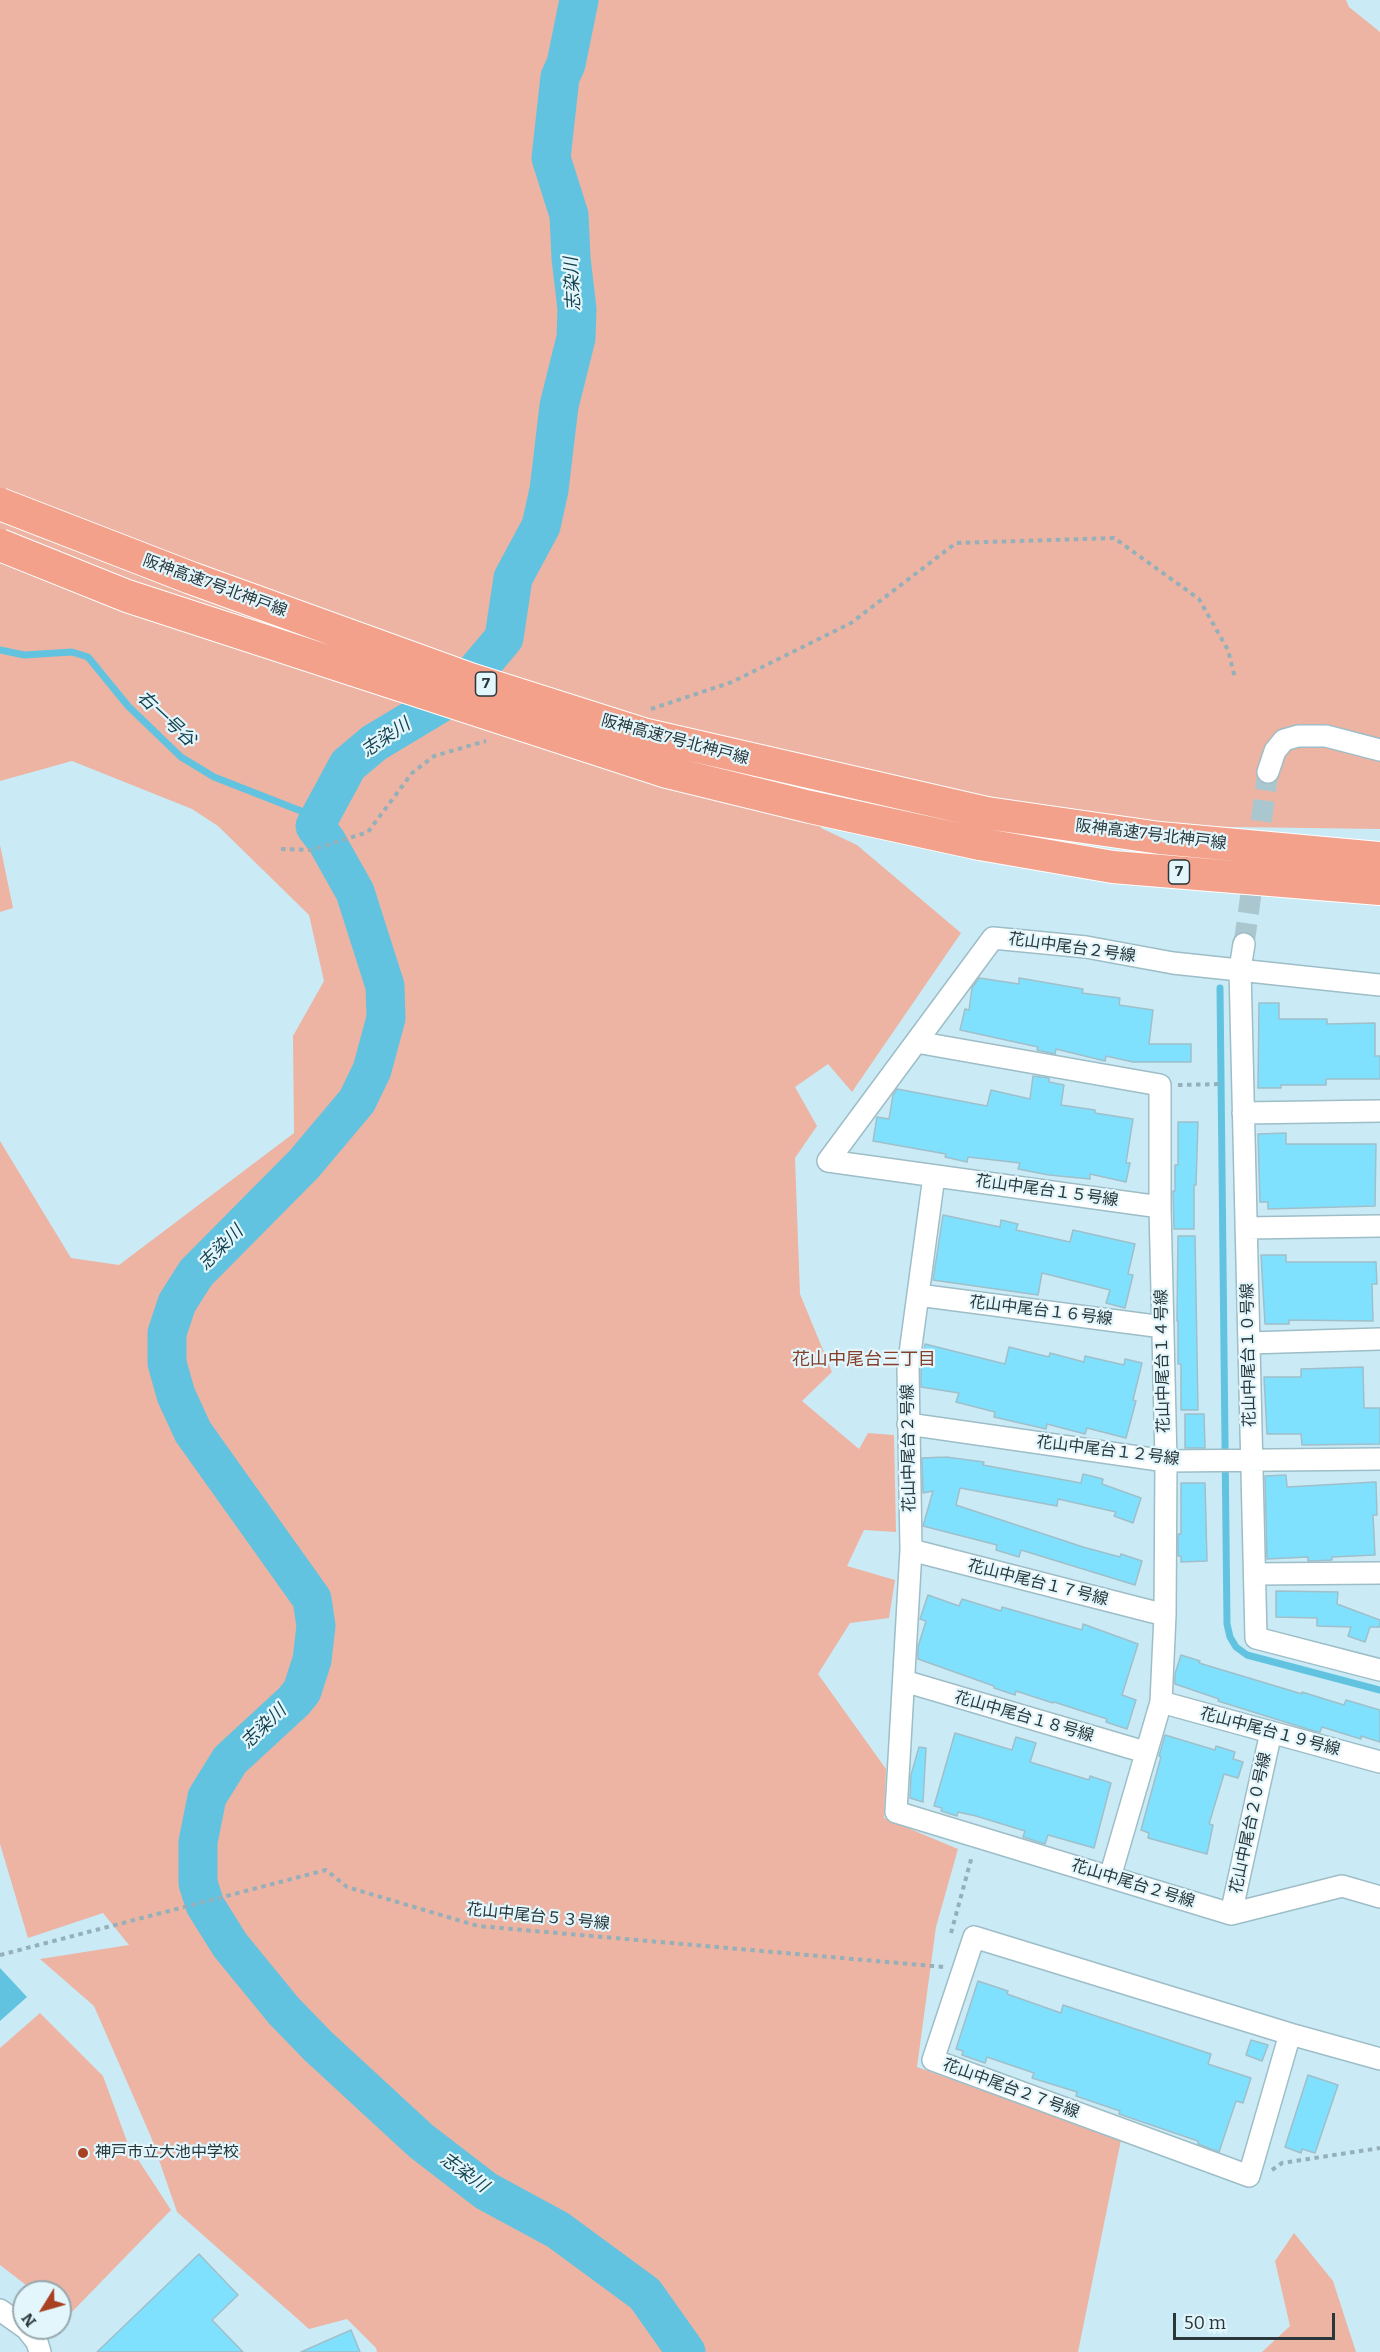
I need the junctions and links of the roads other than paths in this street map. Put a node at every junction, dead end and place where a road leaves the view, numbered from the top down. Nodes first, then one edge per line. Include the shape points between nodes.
1 (0, 504) edge
2 (2, 547) edge
3 (1380, 750) edge
4 (1268, 772) tunnel mouth
5 (1380, 858) edge
6 (1380, 889) edge
7 (1244, 944) tunnel mouth
8 (1240, 969) junction
9 (1380, 985) edge
10 (916, 1042) junction
11 (1380, 1111) edge
12 (1244, 1113) junction
13 (934, 1176) junction
14 (1160, 1207) junction
15 (1380, 1226) edge
16 (1246, 1228) junction
17 (918, 1295) junction
18 (1163, 1327) junction
19 (1380, 1339) edge
20 (1249, 1343) junction
21 (908, 1424) junction
22 (1380, 1460) edge
23 (1166, 1461) junction
24 (1247, 1461) junction
25 (911, 1550) junction
26 (1380, 1572) edge
27 (1255, 1574) junction
28 (1165, 1615) junction
29 (1380, 1670) edge
30 (904, 1681) junction
31 (1161, 1702) junction
32 (1270, 1732) junction
33 (1145, 1752) junction
34 (1380, 1762) edge
35 (1110, 1877) junction
36 (1380, 1897) edge
37 (1231, 1914) junction
38 (1290, 2034) junction
39 (1380, 2059) edge
40 (0, 2310) edge
41 (12, 2320) edge

1 - 5 highway, 阪神高速7号北神戸線 / 7, bridge via 470,679 643,734 987,813 1160,838
2 - 6 highway, 阪神高速7号北神戸線 / 7, bridge via 127,596 667,772 980,844 1113,867
3 - 4 street via 1326,736 1298,736 1279,745
7 - 8 street, 花山中尾台１０号線
8 - 9 street, 花山中尾台２号線
8 - 10 street, 花山中尾台２号線 via 993,938
8 - 12 street, 花山中尾台１０号線
10 - 13 street, 花山中尾台２号線 via 828,1161
10 - 14 street, 花山中尾台１４号線 via 1160,1085
11 - 12 street
12 - 16 street, 花山中尾台１０号線
13 - 14 street, 花山中尾台１５号線
13 - 17 street, 花山中尾台２号線
14 - 18 street, 花山中尾台１４号線
15 - 16 street
16 - 20 street, 花山中尾台１０号線
17 - 18 street, 花山中尾台１６号線
17 - 21 street, 花山中尾台２号線 via 908,1368
18 - 23 street, 花山中尾台１４号線
19 - 20 street
20 - 24 street, 花山中尾台１０号線
21 - 23 street, 花山中尾台１２号線
21 - 25 street, 花山中尾台２号線
22 - 24 street, 花山中尾台１２号線
23 - 24 street, 花山中尾台１２号線
23 - 28 street, 花山中尾台１４号線
24 - 27 street, 花山中尾台１０号線
25 - 28 street, 花山中尾台１７号線
25 - 30 street, 花山中尾台２号線
26 - 27 street
27 - 29 street, 花山中尾台１０号線 via 1256,1638
28 - 31 street, 花山中尾台１４号線
30 - 33 street, 花山中尾台１８号線
30 - 35 street, 花山中尾台２号線 via 896,1812
31 - 32 street, 花山中尾台１９号線
31 - 33 street, 花山中尾台１４号線
32 - 34 street, 花山中尾台１９号線
32 - 37 street, 花山中尾台２０号線
33 - 35 street, 花山中尾台１４号線
35 - 37 street, 花山中尾台２号線
36 - 37 street via 1342,1886
38 - 38 street, 花山中尾台２７号線 via 974,1937 952,1969 933,2060 1249,2176
38 - 39 street, 花山中尾台２７号線
40 - 41 street

